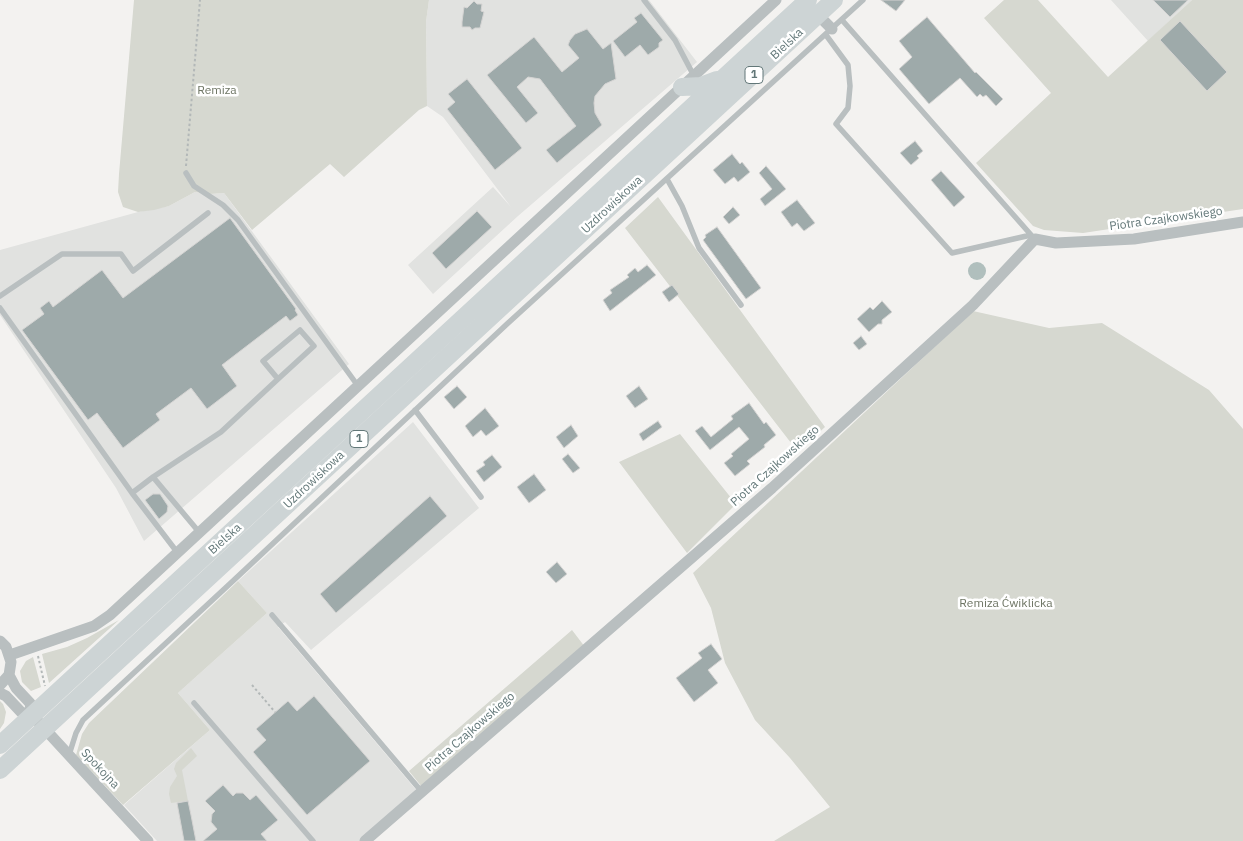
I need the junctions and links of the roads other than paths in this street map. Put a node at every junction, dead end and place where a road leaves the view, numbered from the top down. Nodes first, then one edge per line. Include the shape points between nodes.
1 (644, 0) edge
2 (776, 0) edge
3 (808, 0) edge
4 (834, 0) edge
5 (863, 0) edge
6 (818, 14) junction
7 (842, 20) junction
8 (829, 32) junction
9 (720, 80) junction
10 (688, 82) junction
11 (661, 136) joint
12 (673, 149) joint
13 (186, 173) road end
14 (667, 179) junction
15 (208, 213) dead end
16 (1243, 222) edge
17 (1033, 237) junction
18 (0, 296) edge
19 (741, 305) dead end
20 (0, 308) edge
21 (278, 379) junction
22 (358, 386) junction
23 (415, 410) junction
24 (153, 477) junction
25 (132, 493) junction
26 (481, 497) dead end
27 (247, 519) joint
28 (199, 532) junction
29 (177, 552) junction
30 (272, 615) dead end
31 (0, 641) edge
32 (10, 655) junction
33 (9, 674) junction
34 (0, 685) edge
35 (0, 693) edge
36 (194, 703) dead end
37 (32, 714) junction
38 (45, 728) junction
39 (0, 745) edge
40 (69, 755) junction
41 (0, 770) edge
42 (422, 792) junction
43 (148, 841) edge
44 (312, 841) edge
45 (365, 841) edge

1 - 10 lane via 676,40
2 - 10 street
3 - 9 main road, Bielska / 1
4 - 6 main road, Bielska / 1
5 - 7 lane
6 - 8 street
6 - 12 main road, Bielska / 1
7 - 8 lane
7 - 17 lane
8 - 14 lane
8 - 17 lane via 848,65 850,86 848,108 836,124 952,253
9 - 10 main road via 701,86
9 - 11 main road, Bielska / 1
10 - 22 street
11 - 27 main road, Uzdrowiskowa / 1
12 - 38 main road, Uzdrowiskowa / 1
13 - 22 lane via 194,186 223,205 238,220
14 - 19 lane via 699,248
14 - 23 lane
15 - 18 lane via 133,271 121,254 62,254
16 - 17 street, Piotra Czajkowskiego via 1134,239 1056,243
17 - 42 street, Piotra Czajkowskiego via 973,305 772,488
20 - 25 lane
21 - 21 lane via 314,346 300,330 263,361
21 - 24 lane via 221,432
22 - 28 street
23 - 26 lane
23 - 40 lane via 83,720
24 - 25 lane
24 - 28 lane
25 - 29 lane
27 - 37 main road, Bielska / 1
28 - 29 street
29 - 32 street via 94,626
30 - 42 lane
31 - 32 street
32 - 33 street
33 - 34 street
33 - 37 street via 30,704
35 - 37 street via 21,712
36 - 44 lane
37 - 38 street, Spokojna
37 - 39 main road, 1
38 - 40 street, Spokojna
38 - 41 main road, Uzdrowiskowa / 1
40 - 43 street, Spokojna
42 - 45 street, Piotra Czajkowskiego

